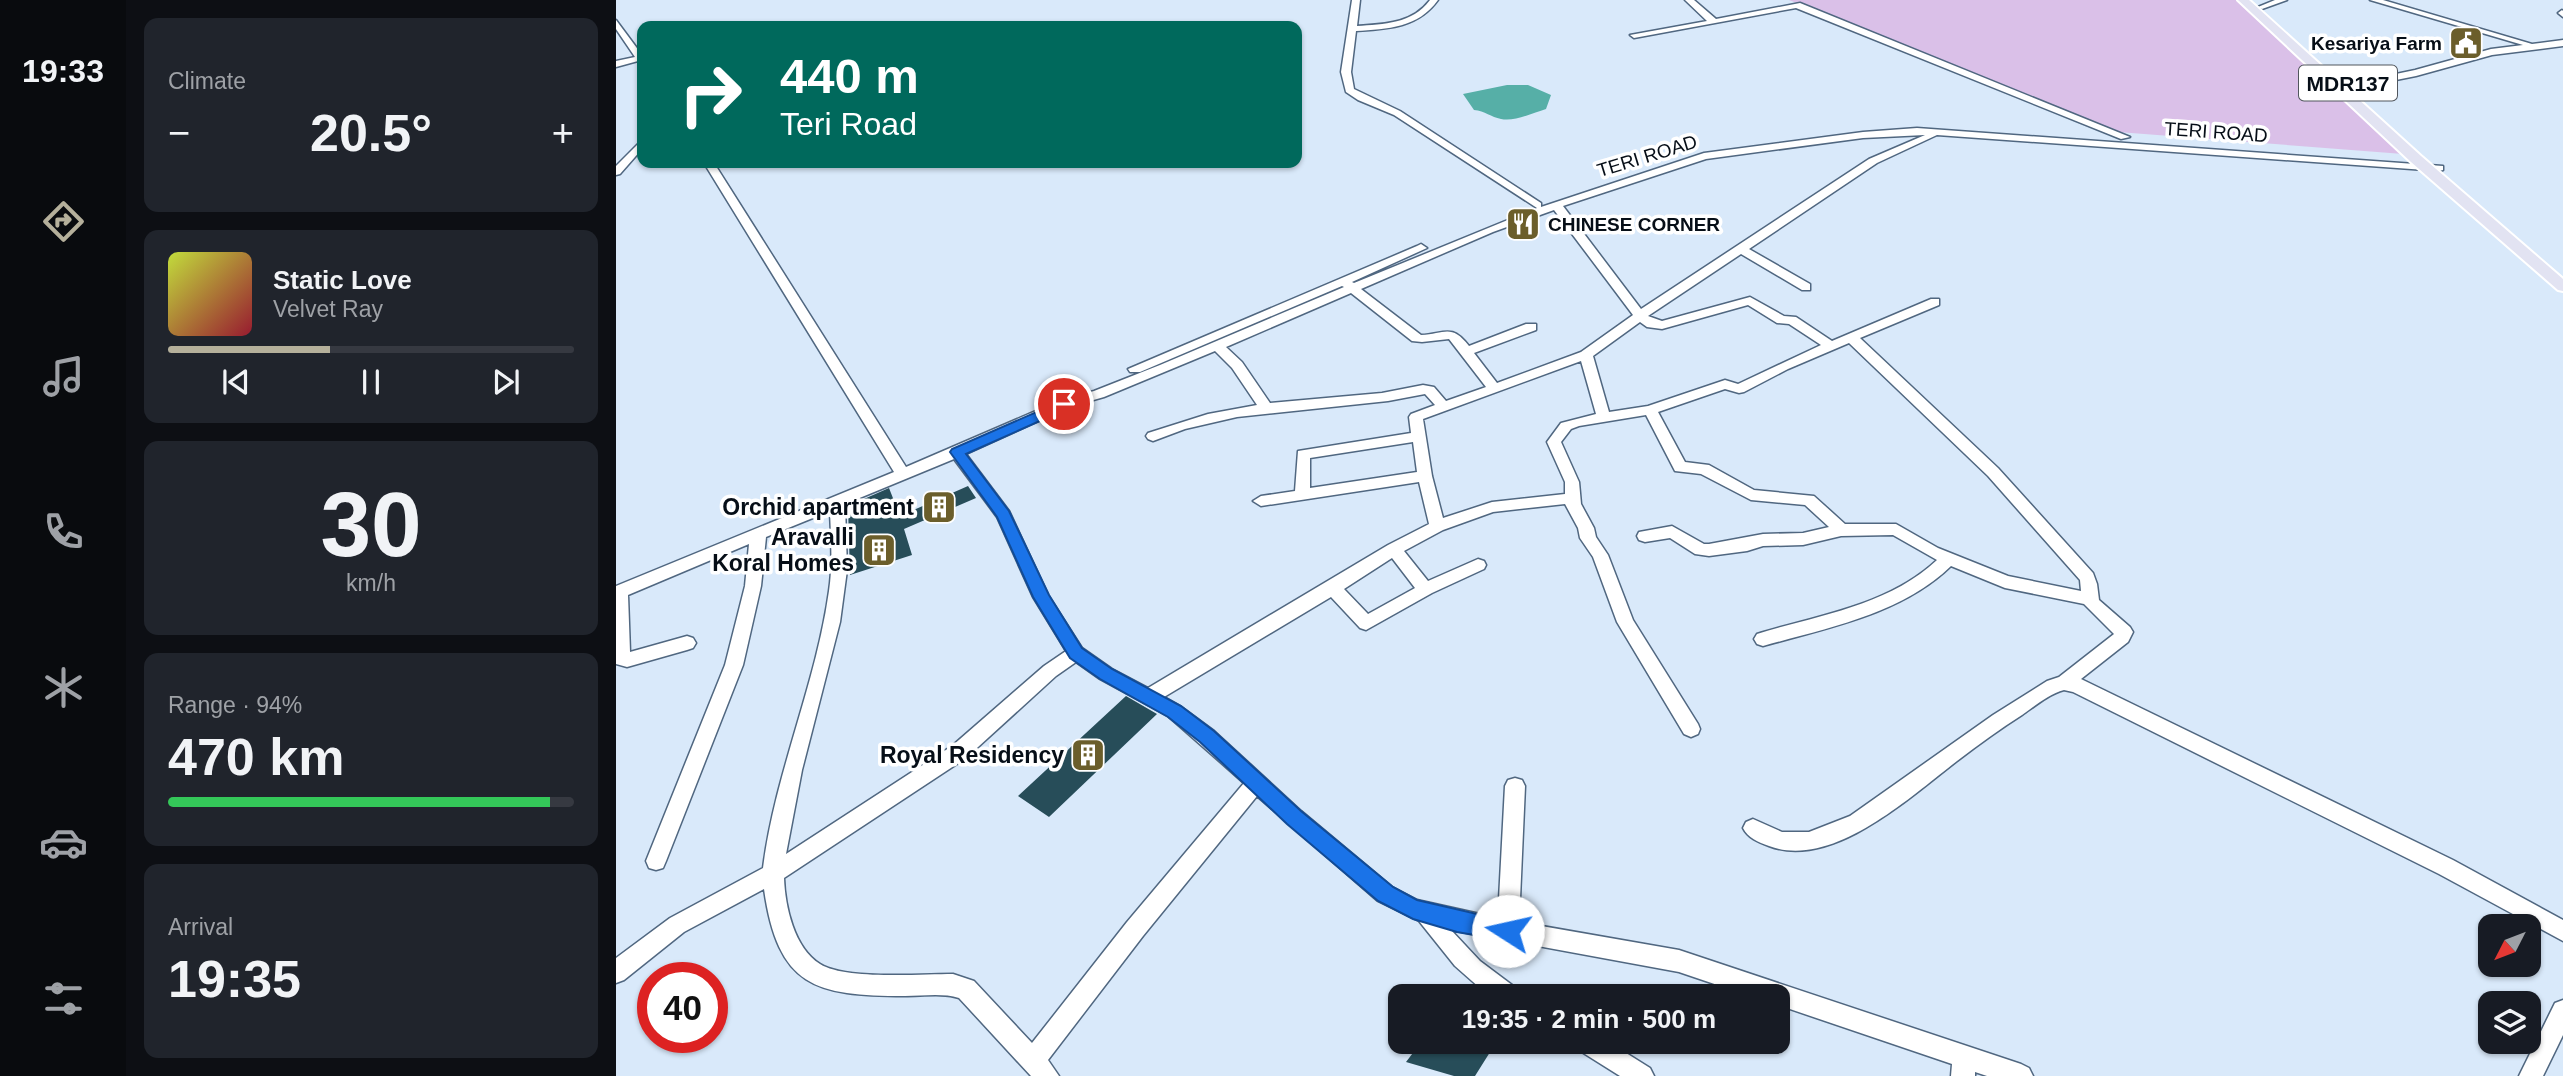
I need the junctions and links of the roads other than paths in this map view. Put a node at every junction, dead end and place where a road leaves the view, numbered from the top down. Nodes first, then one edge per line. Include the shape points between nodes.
1 (1356, 0) edge
2 (1434, 0) edge
3 (1689, 0) edge
4 (1783, 0) edge
5 (2243, 0) edge
6 (2283, 0) edge
7 (2374, 0) edge
8 (2258, 3) edge
9 (1794, 5) junction
10 (1714, 22) junction
11 (616, 23) edge
12 (1351, 29) junction
13 (1634, 35) dead end
14 (620, 37) edge
15 (2563, 43) edge
16 (2535, 45) junction
17 (2563, 52) edge
18 (637, 55) edge
19 (637, 61) edge
20 (616, 64) edge
21 (2351, 86) junction
22 (1942, 129) junction
23 (2125, 137) junction
24 (637, 149) edge
25 (2427, 163) junction
26 (712, 168) edge
27 (616, 172) edge
28 (1575, 195) junction
29 (1537, 205) junction
30 (1556, 205) junction
31 (1742, 250) junction
32 (2563, 274) edge
33 (1342, 280) junction
34 (1807, 287) dead end
35 (2563, 288) edge
36 (1353, 289) junction
37 (1935, 302) dead end
38 (1640, 316) junction
39 (1531, 327) dead end
40 (1852, 338) junction
41 (1216, 345) junction
42 (1832, 347) junction
43 (1466, 352) junction
44 (1586, 355) junction
45 (1494, 390) junction
46 (1064, 404) junction
47 (1266, 407) junction
48 (1444, 407) junction
49 (1650, 410) junction
50 (1604, 418) junction
51 (1153, 436) dead end
52 (1418, 437) junction
53 (957, 452) junction
54 (903, 474) junction
55 (1425, 476) junction
56 (1302, 494) junction
57 (1572, 498) junction
58 (1261, 501) dead end
59 (837, 502) junction
60 (1437, 526) junction
61 (1842, 530) junction
62 (758, 534) junction
63 (1645, 536) dead end
64 (1394, 549) junction
65 (1949, 558) junction
66 (1478, 565) dead end
67 (1422, 586) dead end
68 (1333, 588) junction
69 (618, 592) edge
70 (2089, 599) junction
71 (1763, 639) dead end
72 (687, 643) dead end
73 (1076, 653) junction
74 (2064, 683) junction
75 (1150, 696) junction
76 (1691, 729) dead end
77 (1257, 782) junction
78 (1515, 786) dead end
79 (1753, 828) dead end
80 (656, 862) dead end
81 (773, 873) junction
82 (1425, 912) junction
83 (1508, 931) junction
84 (2563, 931) edge
85 (616, 972) edge
86 (1491, 984) edge
87 (2563, 1011) edge
88 (1606, 1054) edge
89 (1964, 1066) edge
90 (1040, 1069) edge
91 (1642, 1076) edge
92 (2021, 1076) edge
93 (2531, 1076) edge

1 - 12 street
2 - 12 street via 1409,21
3 - 10 street
4 - 9 street
5 - 25 main road, MDR137
6 - 8 street
7 - 16 street
8 - 21 main road, MDR137
9 - 10 street
9 - 23 street
10 - 13 street
11 - 14 street
12 - 29 street via 1346,79 1354,94 1397,113
14 - 18 street
15 - 16 street
16 - 17 street
16 - 21 street
19 - 20 street
21 - 25 main road, MDR137
22 - 23 street
22 - 25 street, TERI ROAD
22 - 28 street, TERI ROAD via 1704,156
22 - 31 street via 1879,158
23 - 25 street
24 - 27 street
25 - 32 main road, MDR137
25 - 35 main road, MDR137
26 - 54 street
28 - 29 street
28 - 30 street, TERI ROAD
29 - 33 street
30 - 36 street, TERI ROAD
30 - 38 street
31 - 34 street
31 - 38 street
33 - 36 street
33 - 46 street
36 - 41 street, TERI ROAD
36 - 43 street via 1417,338 1450,334
37 - 40 street
38 - 42 street via 1662,326 1750,301 1781,320 1792,320
38 - 44 street
39 - 43 street
40 - 42 street
40 - 70 street via 2035,518 2087,577
41 - 46 street, TERI ROAD via 1100,394
41 - 47 street via 1237,365
42 - 49 street via 1739,389 1725,384
43 - 45 street
44 - 45 street
44 - 50 street
45 - 48 street
46 - 53 street, TERI ROAD
47 - 48 street via 1426,389
47 - 51 street
48 - 52 street via 1416,418
49 - 50 street
49 - 61 street via 1680,467 1704,469 1751,495 1809,500
50 - 57 street via 1569,424 1554,442 1572,482
52 - 55 street
52 - 56 street via 1303,454
53 - 54 street, TERI ROAD
53 - 73 street via 1004,515 1041,597
54 - 59 street, TERI ROAD
55 - 56 street
55 - 60 street
56 - 58 street
57 - 60 street via 1492,507
57 - 76 street via 1632,635
59 - 62 street, TERI ROAD
59 - 81 street via 837,593 784,801
60 - 64 street
61 - 63 street via 1709,550 1672,532
61 - 65 street via 1896,530
62 - 69 street, TERI ROAD
62 - 80 street via 753,586 734,664
64 - 67 street
64 - 68 street
65 - 70 street via 2005,582
65 - 71 street via 1930,578 1896,595
66 - 68 street via 1366,624
68 - 75 street
69 - 72 street via 621,659
70 - 74 street via 2124,635
73 - 75 street
73 - 81 street via 958,752
74 - 79 street via 2022,706 1875,812 1833,835 1790,843
74 - 84 street via 2446,867
75 - 77 street via 1207,737
77 - 82 street via 1385,894
77 - 90 street via 1182,871
78 - 83 street
81 - 85 street via 677,925
81 - 90 street via 784,933 793,954 815,974 838,982 966,989
82 - 83 street
82 - 86 street via 1449,945
83 - 89 street via 1679,961
87 - 93 street
88 - 91 street
89 - 92 street

